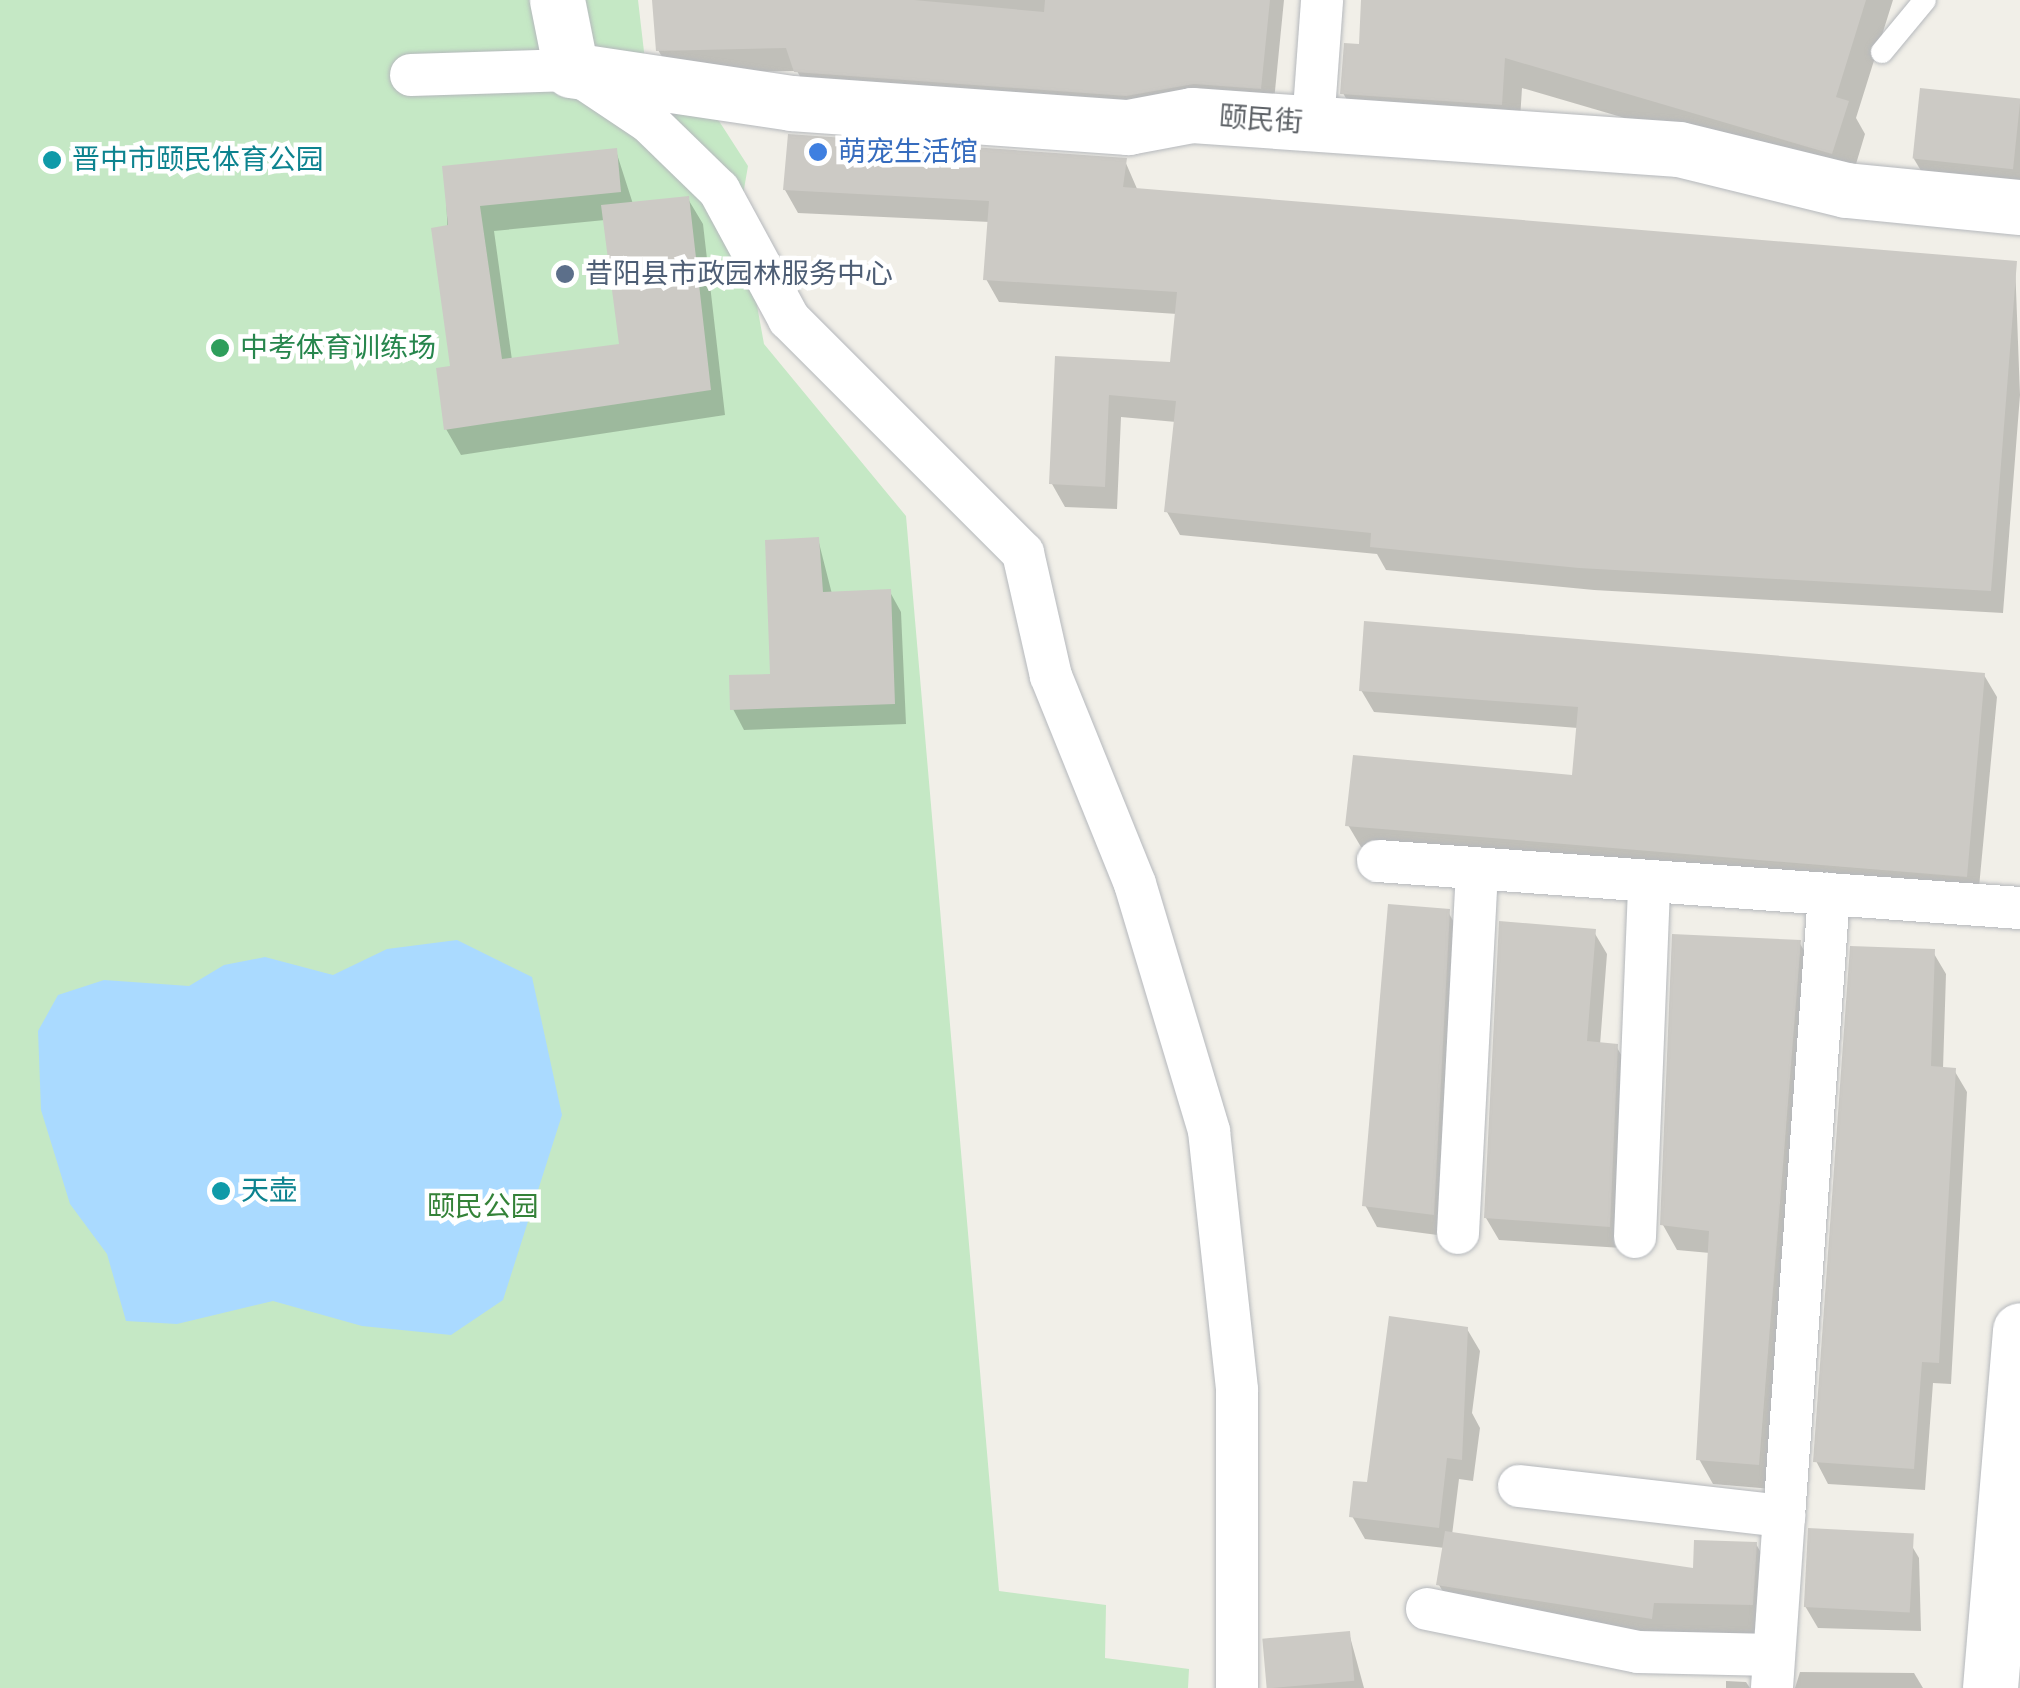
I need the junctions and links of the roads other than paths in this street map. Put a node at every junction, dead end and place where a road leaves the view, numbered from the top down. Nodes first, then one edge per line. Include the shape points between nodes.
1 (557, 0) edge
2 (1322, 0) edge
3 (1924, 0) edge
4 (1882, 52) dead end
5 (572, 70) junction
6 (411, 75) dead end
7 (1313, 124) junction
8 (2020, 207) edge
9 (1378, 862) dead end
10 (1477, 868) junction
11 (1648, 881) junction
12 (1829, 894) junction
13 (2020, 908) edge
14 (1458, 1233) dead end
15 (1635, 1237) dead end
16 (2020, 1330) edge
17 (1518, 1486) dead end
18 (1784, 1516) junction
19 (1427, 1609) dead end
20 (1773, 1671) edge
21 (1238, 1688) edge
22 (1990, 1688) edge

1 - 5 street
2 - 7 street
3 - 4 lane
5 - 6 street
5 - 7 street, 颐民街 via 792,103 1128,127 1192,115
5 - 21 street via 649,122 719,190 789,319 1023,554 1051,676 1135,884 1209,1131 1238,1390
7 - 8 street, 颐民街 via 1679,149 1846,190
9 - 10 street
10 - 11 street
10 - 14 street
11 - 12 street
11 - 15 street
12 - 13 street
12 - 18 street
16 - 22 street
17 - 18 street
18 - 20 street
19 - 20 street via 1638,1652

